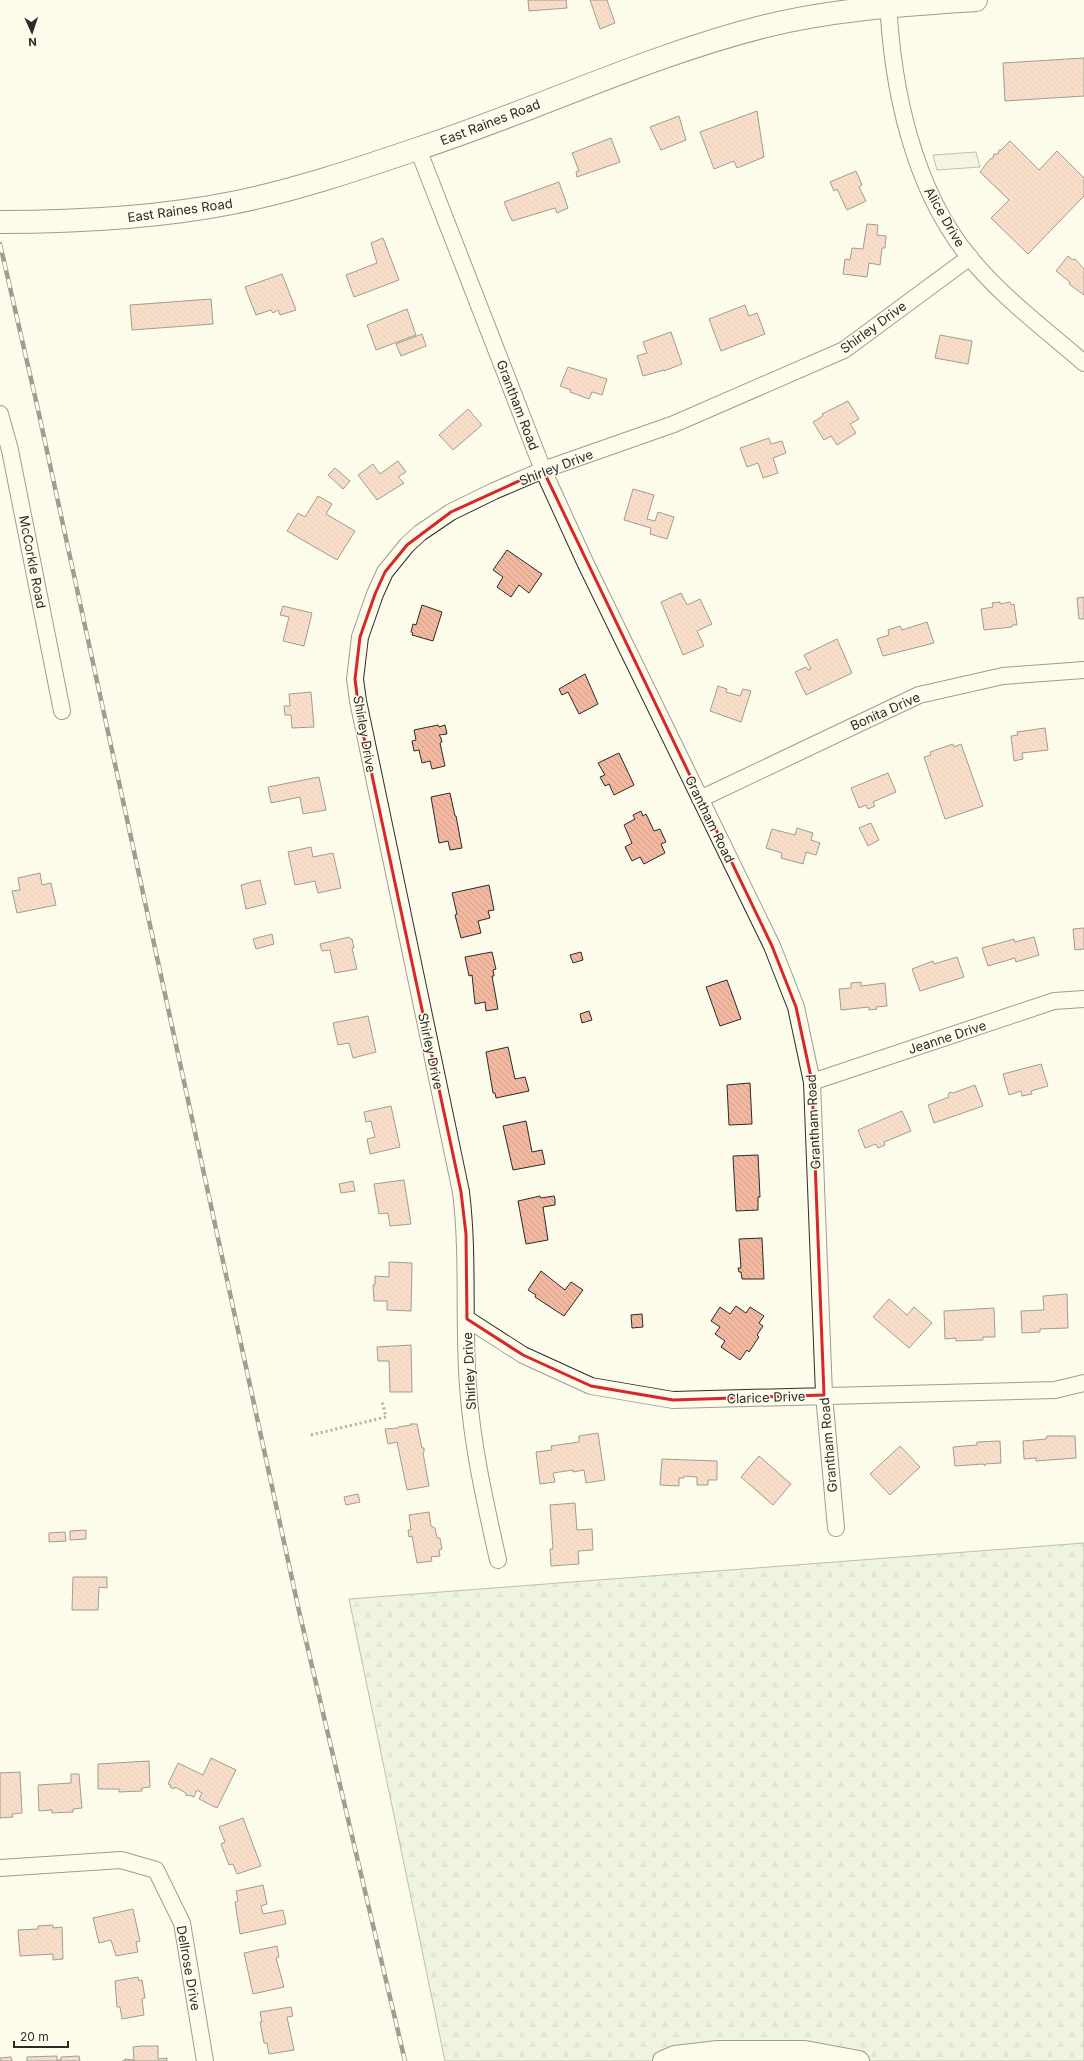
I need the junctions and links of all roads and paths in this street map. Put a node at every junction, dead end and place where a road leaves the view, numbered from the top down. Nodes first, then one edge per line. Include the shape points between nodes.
1 (976, 0) edge
2 (888, 3) edge
3 (418, 149) junction
4 (0, 222) edge
5 (970, 258) junction
6 (1084, 362) edge
7 (0, 414) edge
8 (543, 470) junction
9 (1084, 670) edge
10 (62, 711) dead end
11 (700, 799) junction
12 (1084, 999) edge
13 (812, 1082) junction
14 (467, 1319) junction
15 (1084, 1383) edge
16 (824, 1395) junction
17 (836, 1528) dead end
18 (498, 1560) dead end
19 (0, 1868) edge
20 (671, 2059) edge
21 (205, 2061) edge
22 (859, 2061) edge

1 - 2 main road, East Raines Road
2 - 3 main road, East Raines Road via 802,17 755,29 652,62
2 - 5 street, Alice Drive via 892,52 913,148 923,178 938,209
3 - 4 main road, East Raines Road via 274,193 231,203 116,218
3 - 8 street, Grantham Road
5 - 6 street, Alice Drive via 998,288
5 - 8 street, Shirley Drive via 844,350 674,424
7 - 10 street, McCorkle Road via 10,450
8 - 11 street, Grantham Road
8 - 14 street, Shirley Drive via 451,512 407,545 385,572 375,594 360,637 355,679 360,719 461,1192 466,1234
9 - 11 street, Bonita Drive via 1003,676 919,695
11 - 13 street, Grantham Road via 772,946 796,1007
12 - 13 street, Jeanne Drive via 1054,1001
13 - 16 street, Grantham Road
14 - 16 street, Clarice Drive via 524,1355 591,1386 673,1400
14 - 18 street, Shirley Drive via 468,1386 472,1428 480,1482
15 - 16 street, Clarice Drive via 1055,1390
16 - 17 street, Grantham Road
19 - 21 street, Dellrose Drive via 121,1860 156,1870 182,1923
20 - 22 street via 718,2051 806,2051

